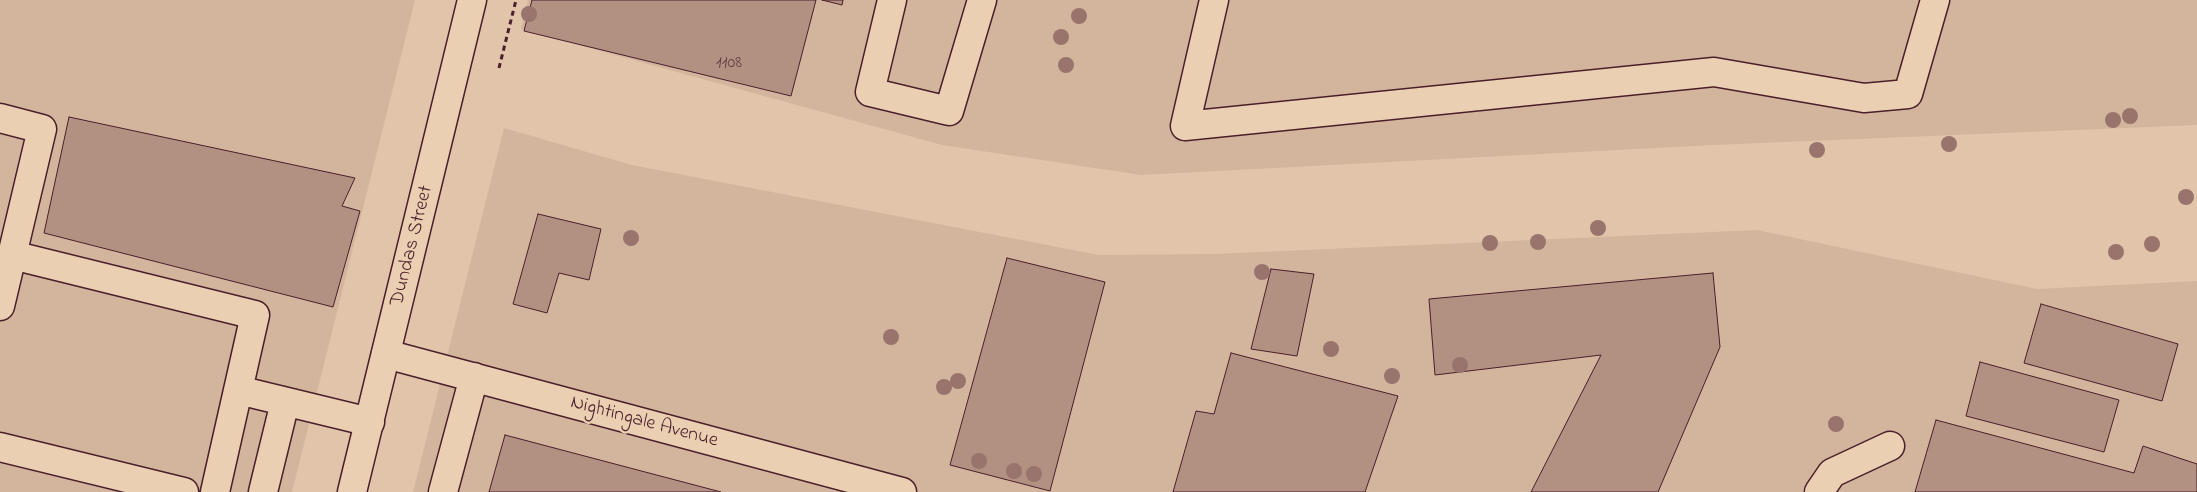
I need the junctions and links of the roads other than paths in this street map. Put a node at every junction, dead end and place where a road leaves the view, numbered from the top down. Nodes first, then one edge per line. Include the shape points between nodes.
1 (472, 0) edge
2 (892, 0) edge
3 (982, 0) edge
4 (1214, 0) edge
5 (1935, 0) edge
6 (0, 118) edge
7 (12, 255) junction
8 (0, 306) edge
9 (386, 354) junction
10 (474, 377) junction
11 (238, 390) junction
12 (285, 402) junction
13 (370, 422) junction
14 (1890, 446) dead end
15 (0, 447) edge
16 (184, 492) edge
17 (215, 492) edge
18 (263, 492) edge
19 (352, 492) edge
20 (443, 492) edge
21 (902, 492) edge
22 (1819, 492) edge

1 - 9 street, Dundas Street
2 - 3 street via 870,92 949,111
4 - 5 street via 1184,126 1714,72 1864,98 1908,94
6 - 7 street via 42,129
7 - 8 street
7 - 11 street via 255,315
9 - 10 street, Nightingale Avenue
9 - 13 street, Dundas Street
10 - 20 street
10 - 21 street, Nightingale Avenue
11 - 12 street
11 - 17 street
12 - 13 street
12 - 18 street
13 - 19 street, Dundas Street
14 - 22 street via 1832,473
15 - 16 street

